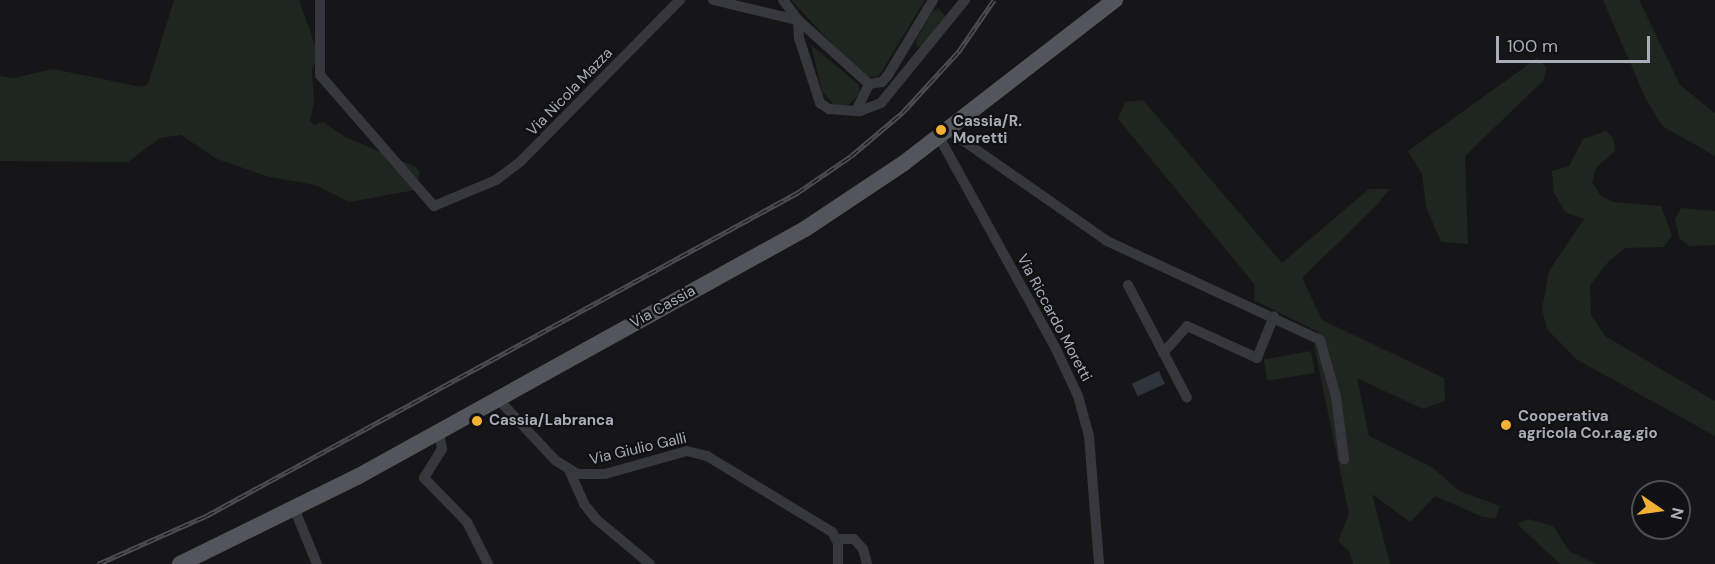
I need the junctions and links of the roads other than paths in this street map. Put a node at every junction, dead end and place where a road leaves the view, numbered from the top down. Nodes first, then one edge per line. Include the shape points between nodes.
1 (320, 0) edge
2 (680, 0) edge
3 (713, 0) edge
4 (783, 0) edge
5 (933, 0) edge
6 (1115, 0) edge
7 (960, 2) edge
8 (798, 20) junction
9 (907, 45) junction
10 (920, 57) junction
11 (869, 84) junction
12 (856, 111) junction
13 (944, 134) junction
14 (1128, 285) dead end
15 (1274, 316) junction
16 (1163, 353) junction
17 (1187, 398) dead end
18 (498, 399) junction
19 (439, 432) junction
20 (1344, 459) dead end
21 (570, 472) junction
22 (294, 508) junction
23 (837, 539) junction
24 (180, 564) edge
25 (317, 564) edge
26 (488, 564) edge
27 (650, 564) edge
28 (837, 564) edge
29 (867, 564) edge
30 (1100, 564) edge

1 - 2 street, Via Nicola Mazza via 320,75 434,206 496,180 540,145
3 - 8 street
4 - 8 street
5 - 9 street
6 - 13 main road, Via Cassia
7 - 10 street
8 - 11 street
8 - 12 street via 799,38 820,103 829,109
9 - 10 street
9 - 11 street via 882,82
10 - 12 street via 881,103
11 - 12 street
13 - 15 street via 1107,241
13 - 18 main road, Via Cassia via 805,229
13 - 30 street, Via Riccardo Moretti via 1080,402 1090,442
14 - 16 street
15 - 16 street via 1257,358 1186,326
15 - 20 street via 1313,334 1324,348 1336,397
16 - 17 street
18 - 19 main road, Via Cassia
18 - 21 street, Via Giulio Galli
19 - 22 main road, Via Cassia
19 - 26 street via 442,448 424,478 467,522
21 - 23 street, Via Giulio Galli via 585,476 605,474 695,451 832,532
21 - 27 street via 584,504 596,519
22 - 24 main road, Via Cassia
22 - 25 street
23 - 28 street
23 - 29 street, Via Giulio Galli via 854,539 863,549

